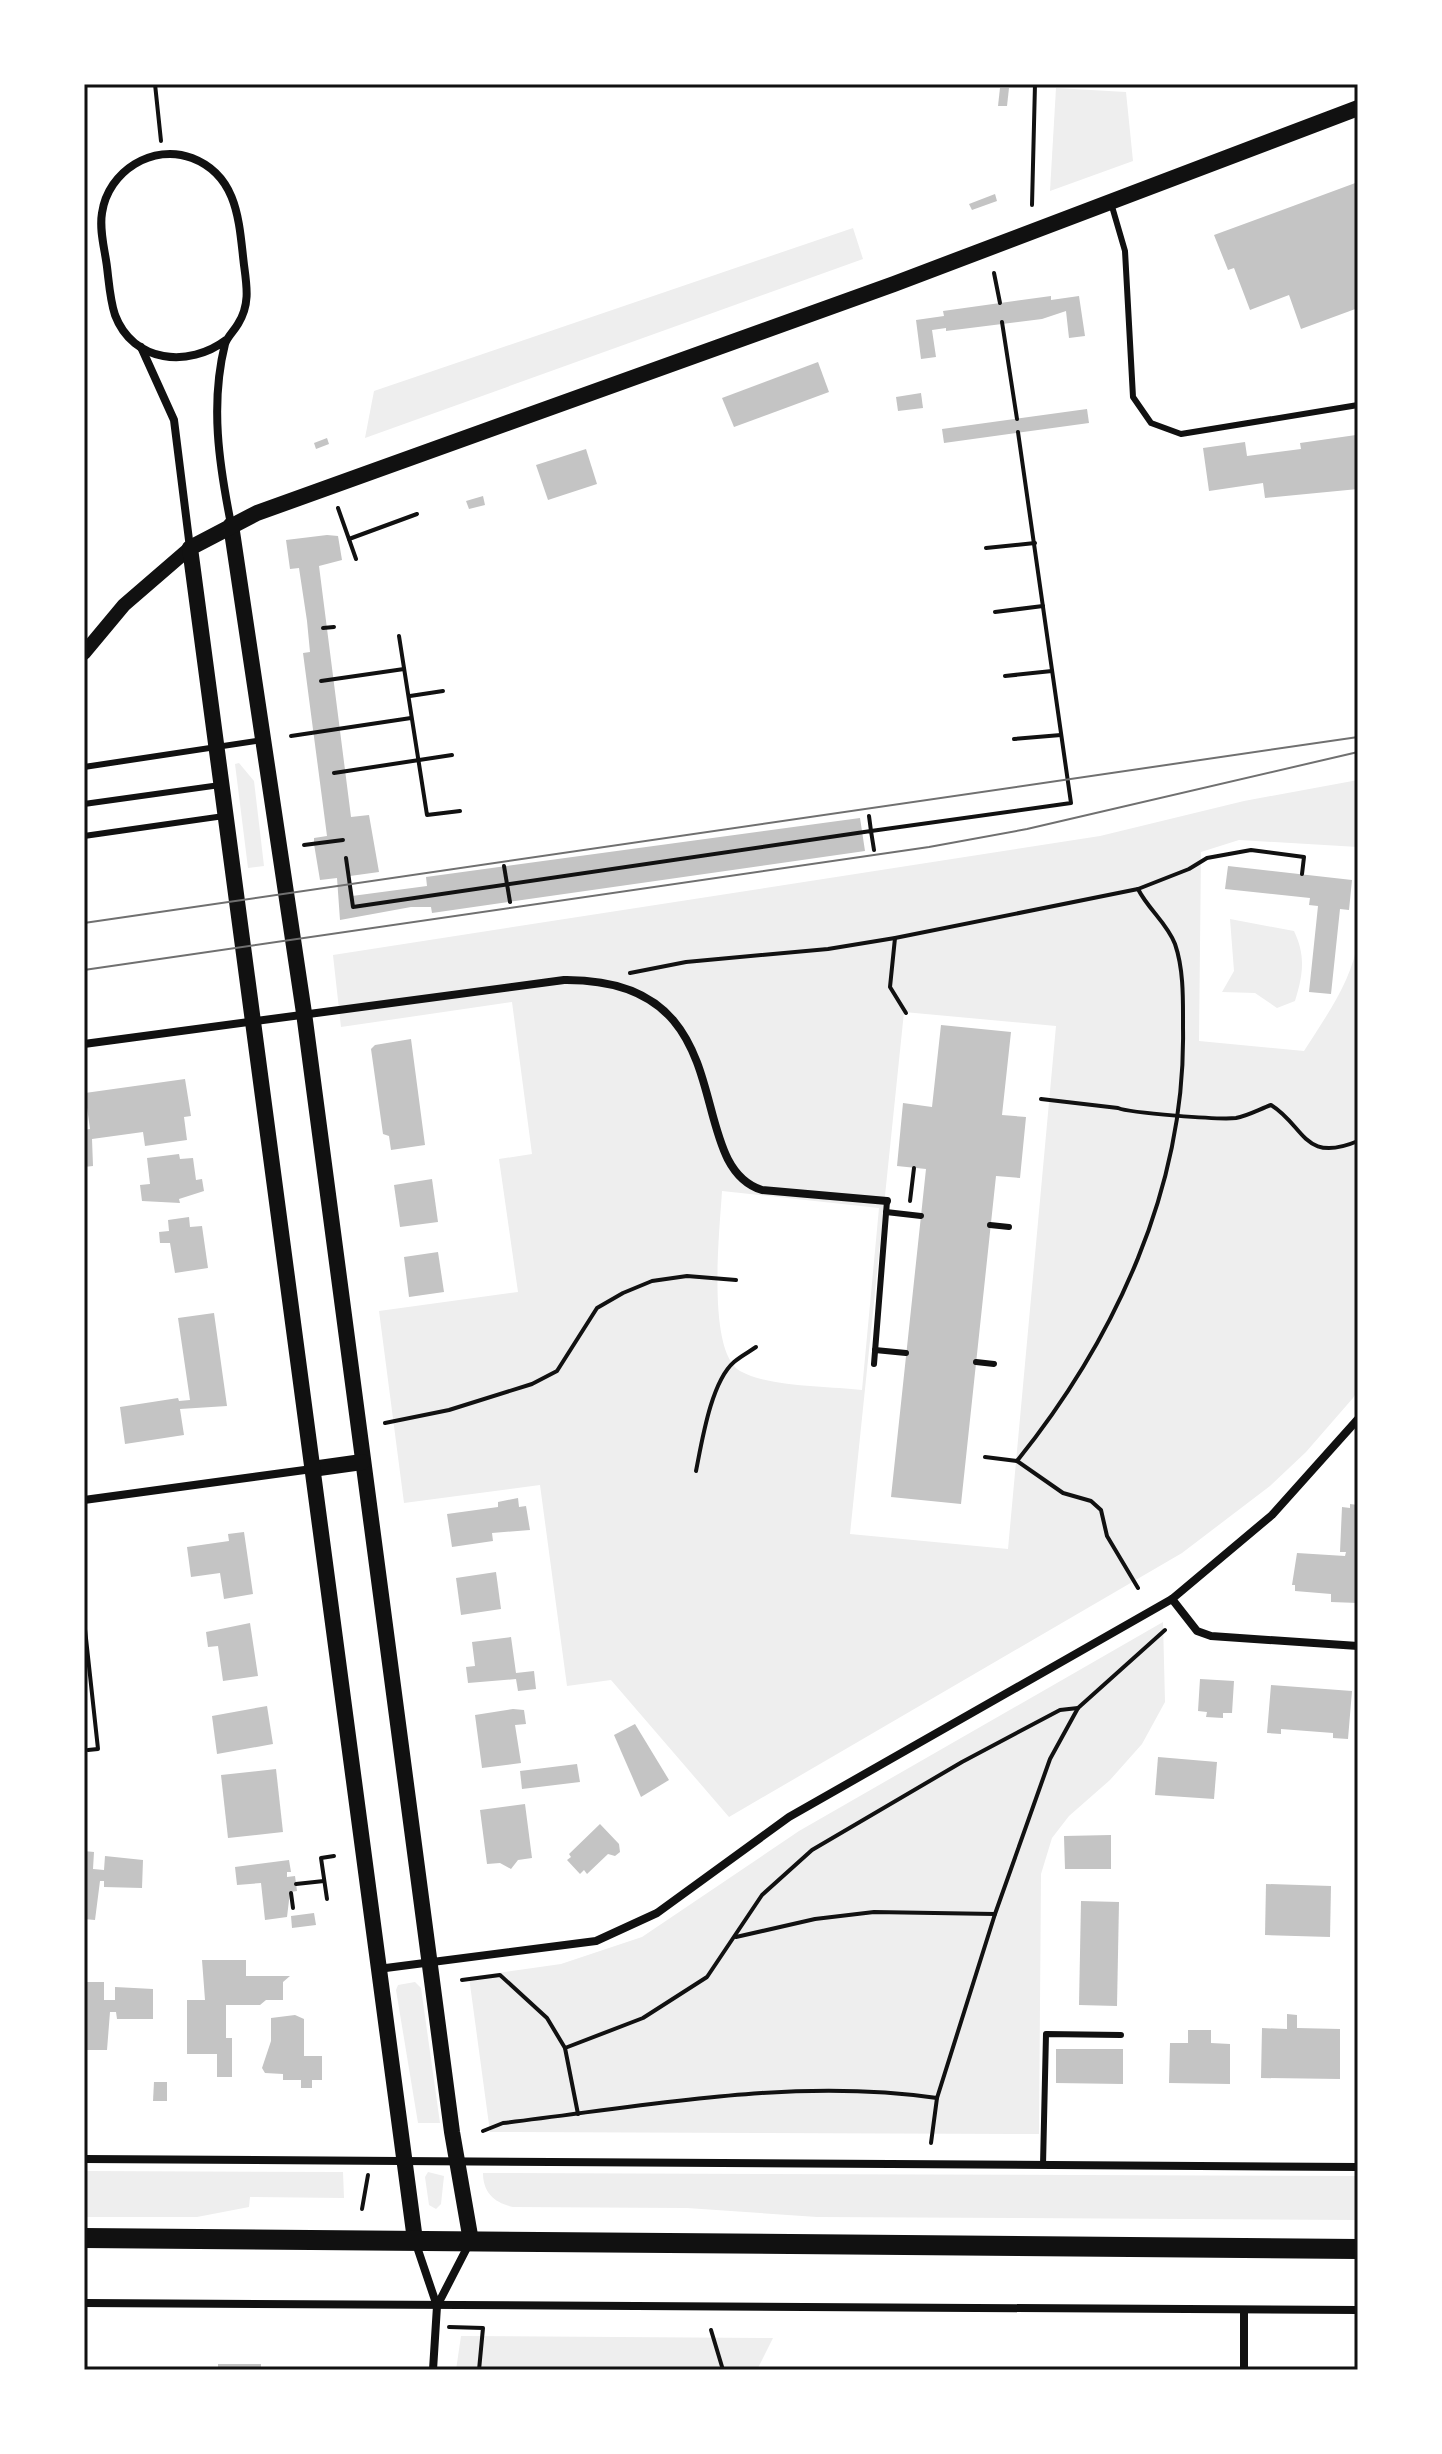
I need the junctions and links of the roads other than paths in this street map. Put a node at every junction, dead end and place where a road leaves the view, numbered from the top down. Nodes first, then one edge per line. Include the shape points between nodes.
1 (1358, 108) edge
2 (1111, 203) junction
3 (226, 340) junction
4 (140, 347) junction
5 (1358, 405) edge
6 (231, 525) junction
7 (190, 548) junction
8 (84, 653) edge
9 (263, 740) junction
10 (215, 747) junction
11 (84, 767) edge
12 (220, 785) junction
13 (84, 804) edge
14 (224, 816) junction
15 (84, 836) edge
16 (304, 1013) junction
17 (252, 1020) junction
18 (84, 1044) edge
19 (887, 1201) joint
20 (886, 1212) junction
21 (921, 1216) dead end
22 (990, 1225) dead end
23 (1009, 1227) dead end
24 (875, 1350) junction
25 (906, 1353) dead end
26 (976, 1362) dead end
27 (874, 1364) dead end
28 (994, 1364) dead end
29 (1358, 1419) edge
30 (362, 1462) junction
31 (312, 1469) junction
32 (84, 1500) edge
33 (1172, 1599) junction
34 (1358, 1646) edge
35 (429, 1965) junction
36 (378, 1969) junction
37 (1121, 2035) dead end
38 (84, 2159) edge
39 (403, 2161) junction
40 (456, 2162) junction
41 (1043, 2165) junction
42 (1358, 2167) edge
43 (84, 2238) edge
44 (415, 2240) junction
45 (471, 2241) junction
46 (1358, 2249) edge
47 (84, 2303) edge
48 (437, 2306) junction
49 (1244, 2310) junction
50 (1358, 2310) edge
51 (433, 2370) edge
52 (1244, 2370) edge

1 - 2 main road
2 - 5 lane via 1125,251 1133,397 1151,423 1181,434
2 - 6 main road
3 - 4 street via 191,358 164,357
3 - 4 street via 241,319 248,293 234,199 211,168 188,156 163,155 127,168 102,211 112,305 122,328
3 - 6 street via 215,404
4 - 7 street via 174,420
6 - 7 main road
6 - 9 main road
7 - 8 street via 124,605
7 - 10 main road
9 - 10 lane
9 - 16 main road
10 - 11 lane
10 - 12 main road
12 - 13 lane
12 - 14 main road
14 - 15 lane
14 - 17 main road
16 - 17 street
16 - 19 street via 564,980 617,985 661,1009 682,1030 701,1069 725,1155 745,1184
16 - 30 main road
17 - 18 street
17 - 31 main road
19 - 20 lane
20 - 21 lane
20 - 24 lane
22 - 23 lane
24 - 25 lane
24 - 27 lane
26 - 28 lane
29 - 33 street via 1272,1515
30 - 31 main road
30 - 35 main road
31 - 32 street
31 - 36 main road
33 - 34 street via 1197,1631 1211,1636
33 - 35 street via 789,1817 628,1929 596,1941
35 - 36 street
35 - 40 main road
36 - 39 main road
37 - 41 lane via 1046,2034
38 - 39 street
39 - 40 street
39 - 44 main road
40 - 41 street
40 - 45 main road
41 - 42 street
43 - 44 main road
44 - 45 main road
44 - 48 street
45 - 46 main road
45 - 48 street
47 - 48 street
48 - 49 street
48 - 51 street
49 - 50 street
49 - 52 street

